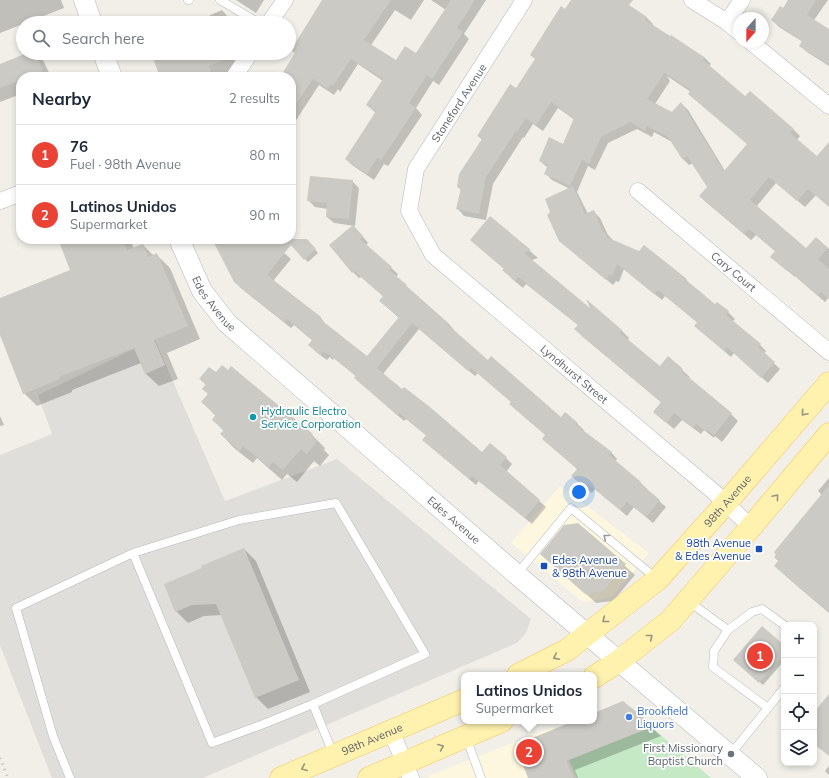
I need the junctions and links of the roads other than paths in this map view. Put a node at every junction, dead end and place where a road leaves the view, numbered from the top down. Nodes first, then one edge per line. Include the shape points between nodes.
1 (84, 0) edge
2 (220, 0) edge
3 (285, 0) edge
4 (524, 0) edge
5 (692, 0) edge
6 (742, 0) edge
7 (738, 12) edge
8 (90, 16) edge
9 (247, 16) edge
10 (274, 16) edge
11 (733, 27) edge
12 (759, 48) edge
13 (106, 60) edge
14 (245, 60) edge
15 (110, 72) edge
16 (237, 72) edge
17 (829, 106) edge
18 (638, 191) dead end
19 (16, 195) edge
20 (0, 201) edge
21 (409, 211) joint
22 (181, 244) edge
23 (829, 352) edge
24 (829, 383) edge
25 (829, 434) edge
26 (726, 503) junction
27 (751, 527) junction
28 (134, 553) junction
29 (517, 574) junction
30 (658, 579) junction
31 (688, 601) junction
32 (781, 623) edge
33 (728, 630) junction
34 (587, 634) junction
35 (619, 661) junction
36 (524, 672) edge
37 (597, 675) edge
38 (781, 692) edge
39 (461, 701) edge
40 (313, 704) junction
41 (768, 708) junction
42 (495, 724) edge
43 (391, 730) junction
44 (466, 737) junction
45 (334, 755) junction
46 (730, 755) junction
47 (408, 770) edge
48 (70, 778) edge
49 (281, 778) edge
50 (370, 778) edge
51 (481, 778) edge
52 (757, 778) edge

1 - 8 street
2 - 9 lane
3 - 10 street
4 - 21 street, Stoneford Avenue via 416,169
5 - 11 street
6 - 7 street
12 - 17 street
13 - 15 street
14 - 16 street
18 - 23 street, Cary Court
19 - 20 street
21 - 26 street, Lyndhurst Street via 434,255
22 - 29 street, Edes Avenue via 202,291 227,323
24 -> 26 main road, 98th Avenue
27 -> 25 main road
26 - 27 street, Lyndhurst Street
26 - 30 main road, 98th Avenue
27 - 31 main road
28 - 40 lane via 212,743
28 - 40 lane via 239,520 336,503 425,654
28 - 48 lane via 16,608 52,736
30 -> 29 lane via 571,508
29 - 34 street, Edes Avenue
30 -> 34 main road, 98th Avenue
31 - 33 lane
35 -> 31 main road via 671,620
32 - 33 lane via 762,609 752,612
33 - 41 lane via 714,651 713,667
34 - 35 street, Edes Avenue
34 -> 36 main road, 98th Avenue via 562,654
35 - 37 main road
35 - 46 street, Edes Avenue
38 - 41 lane
39 - 43 main road, 98th Avenue
40 - 45 lane
41 - 46 lane
42 - 44 main road
43 - 45 main road, 98th Avenue
43 - 47 street
47 -> 44 main road
44 - 51 lane
45 -> 49 main road, 98th Avenue
46 - 52 street, Edes Avenue
47 - 50 main road

